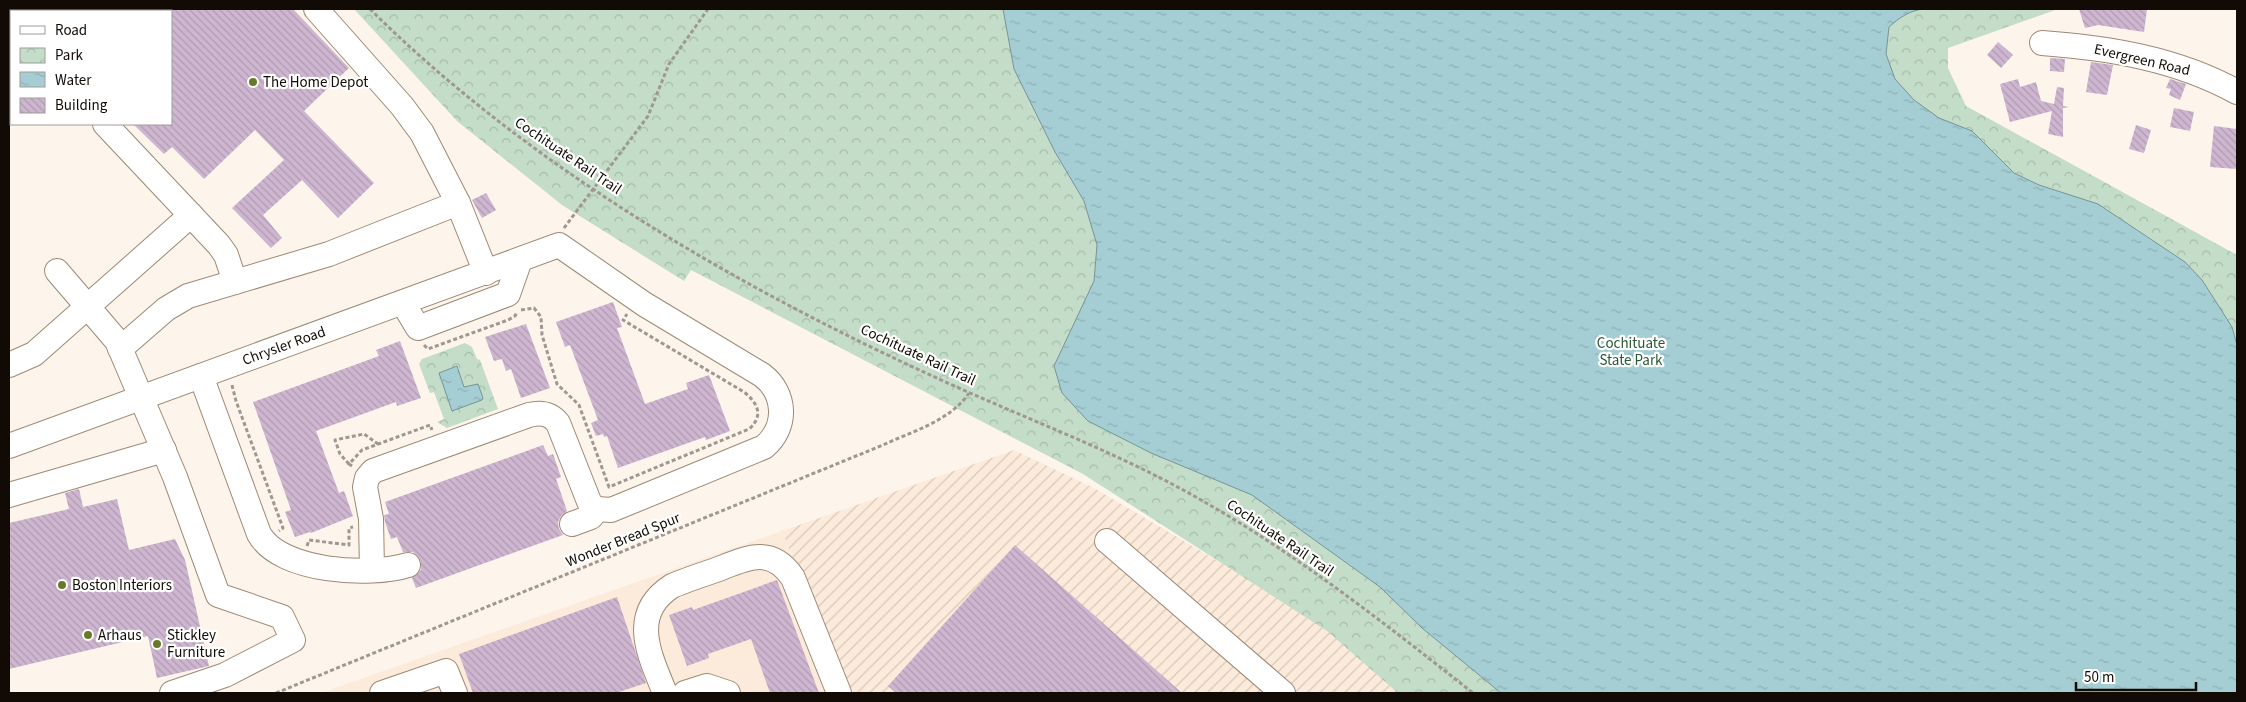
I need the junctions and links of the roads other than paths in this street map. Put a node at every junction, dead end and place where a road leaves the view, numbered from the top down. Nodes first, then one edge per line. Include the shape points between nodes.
1 (316, 9) edge
2 (2042, 43) dead end
3 (2237, 92) edge
4 (105, 125) edge
5 (458, 203) junction
6 (191, 216) junction
7 (520, 260) junction
8 (57, 271) dead end
9 (486, 273) junction
10 (235, 282) junction
11 (403, 303) junction
12 (88, 306) junction
13 (120, 349) junction
14 (9, 365) edge
15 (201, 376) junction
16 (141, 398) junction
17 (9, 446) edge
18 (164, 450) junction
19 (9, 495) edge
20 (597, 509) junction
21 (572, 524) dead end
22 (1107, 541) dead end
23 (408, 565) dead end
24 (372, 570) junction
25 (172, 693) edge
26 (382, 693) edge
27 (455, 693) edge
28 (665, 693) edge
29 (685, 693) edge
30 (728, 693) edge
31 (839, 693) edge
32 (1283, 693) edge

1 - 5 street via 412,118
2 - 3 street, Evergreen Road via 2092,47 2144,57 2196,72
4 - 6 street
5 - 9 street
5 - 10 street via 320,256
6 - 10 street via 223,250
6 - 12 street
7 - 9 street, Chrysler Road
7 - 11 street via 508,294 418,328
7 - 20 street, Chrysler Road via 558,245 631,296 762,375 774,386 781,400 779,427 764,447 620,507
8 - 12 street
9 - 11 street, Chrysler Road
10 - 13 street via 179,300
11 - 15 street, Chrysler Road
12 - 13 street via 112,334
12 - 14 street via 34,354
13 - 16 street
15 - 16 street, Chrysler Road
15 - 24 street via 258,534 265,543 285,556 308,564 345,570
16 - 17 street, Chrysler Road
16 - 18 street
18 - 19 street
18 - 25 street via 218,595 282,617 293,640 225,674
20 - 21 street via 591,517
20 - 24 street via 587,500 558,424 548,415 529,415 370,474 364,488 371,513
22 - 32 street
23 - 24 street
26 - 27 street via 446,671
28 - 31 street via 646,644 646,624 653,606 665,591 679,583 755,556 782,564 793,578
29 - 30 street via 708,686

